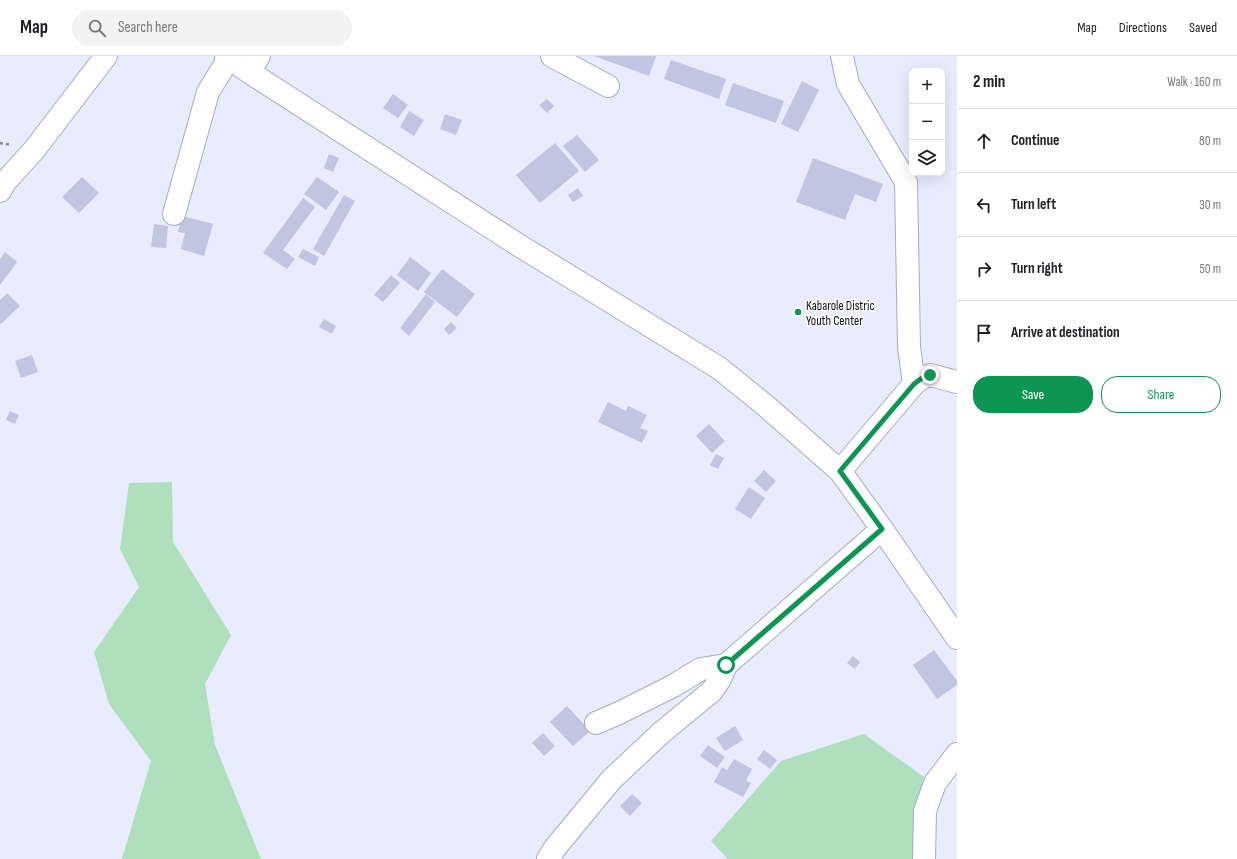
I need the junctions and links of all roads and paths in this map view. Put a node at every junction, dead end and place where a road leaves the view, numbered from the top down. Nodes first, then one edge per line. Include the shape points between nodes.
1 (106, 56) edge
2 (552, 56) edge
3 (842, 56) edge
4 (228, 57) edge
5 (254, 64) edge
6 (608, 86) dead end
7 (0, 191) edge
8 (174, 214) dead end
9 (957, 382) edge
10 (914, 384) junction
11 (840, 471) junction
12 (882, 529) junction
13 (957, 638) edge
14 (726, 665) junction
15 (596, 723) dead end
16 (957, 754) edge
17 (548, 859) edge
18 (924, 859) edge

1 - 7 street
2 - 6 street
3 - 10 street via 848,84 906,182 909,347
4 - 5 street
4 - 8 street via 208,92
5 - 11 street via 520,246 720,368
9 - 10 street via 930,375
10 - 11 street
11 - 12 street
12 - 13 street
12 - 14 street
14 - 15 street via 701,669 673,686
14 - 17 street via 712,691 661,733 611,780
16 - 18 street via 935,783 925,811

